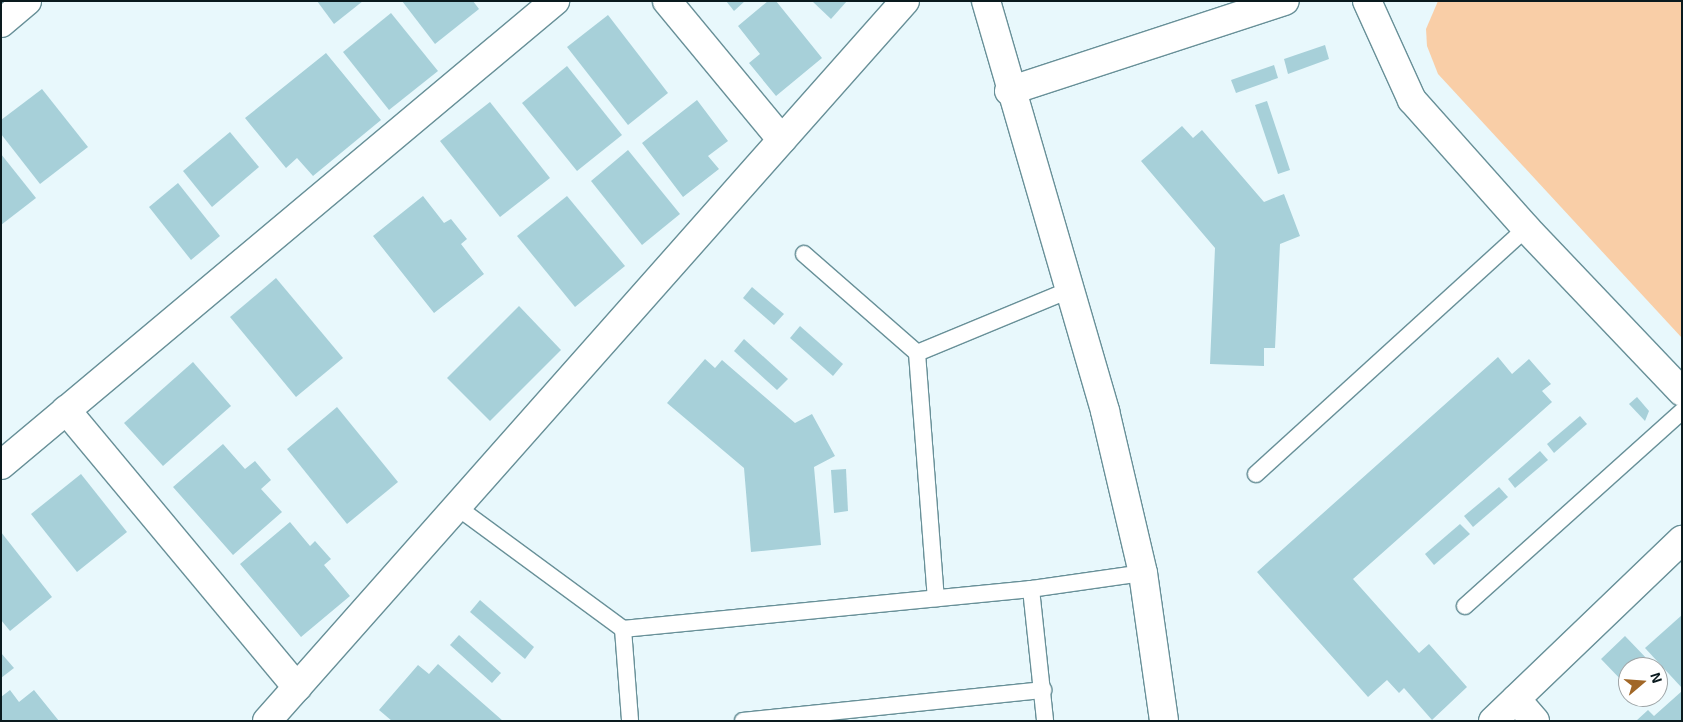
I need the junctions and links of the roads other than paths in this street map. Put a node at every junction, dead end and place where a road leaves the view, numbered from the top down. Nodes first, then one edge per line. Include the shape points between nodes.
1 (26, 1) edge
2 (555, 1) edge
3 (667, 1) edge
4 (905, 1) edge
5 (986, 1) edge
6 (1285, 1) edge
7 (1367, 1) edge
8 (1, 22) edge
9 (1009, 91) junction
10 (782, 140) junction
11 (1526, 228) junction
12 (804, 254) dead end
13 (1069, 290) junction
14 (917, 353) junction
15 (1682, 392) edge
16 (66, 410) junction
17 (1682, 411) edge
18 (1, 464) edge
19 (1256, 474) dead end
20 (457, 507) junction
21 (1682, 540) edge
22 (1143, 573) junction
23 (1031, 589) junction
24 (936, 598) junction
25 (1465, 606) dead end
26 (623, 629) junction
27 (297, 688) junction
28 (1043, 690) junction
29 (1516, 699) junction
30 (267, 721) edge
31 (630, 721) edge
32 (743, 721) edge
33 (1045, 721) edge
34 (1164, 721) edge
35 (1493, 721) edge
36 (1535, 721) edge

1 - 8 street
2 - 16 street
3 - 10 street
4 - 10 street
5 - 9 street
6 - 9 street
7 - 11 street via 1412,100
9 - 13 street
10 - 20 street
11 - 15 street
11 - 19 lane
12 - 14 lane
13 - 14 lane
13 - 22 street via 1105,411
14 - 24 lane
16 - 18 street
16 - 27 street
17 - 25 lane
20 - 26 lane
20 - 27 street
21 - 29 street
22 - 23 lane
22 - 34 street
23 - 24 lane
23 - 28 lane
24 - 26 lane
26 - 31 lane
27 - 30 street
28 - 32 lane
28 - 33 lane
29 - 35 street
29 - 36 street

